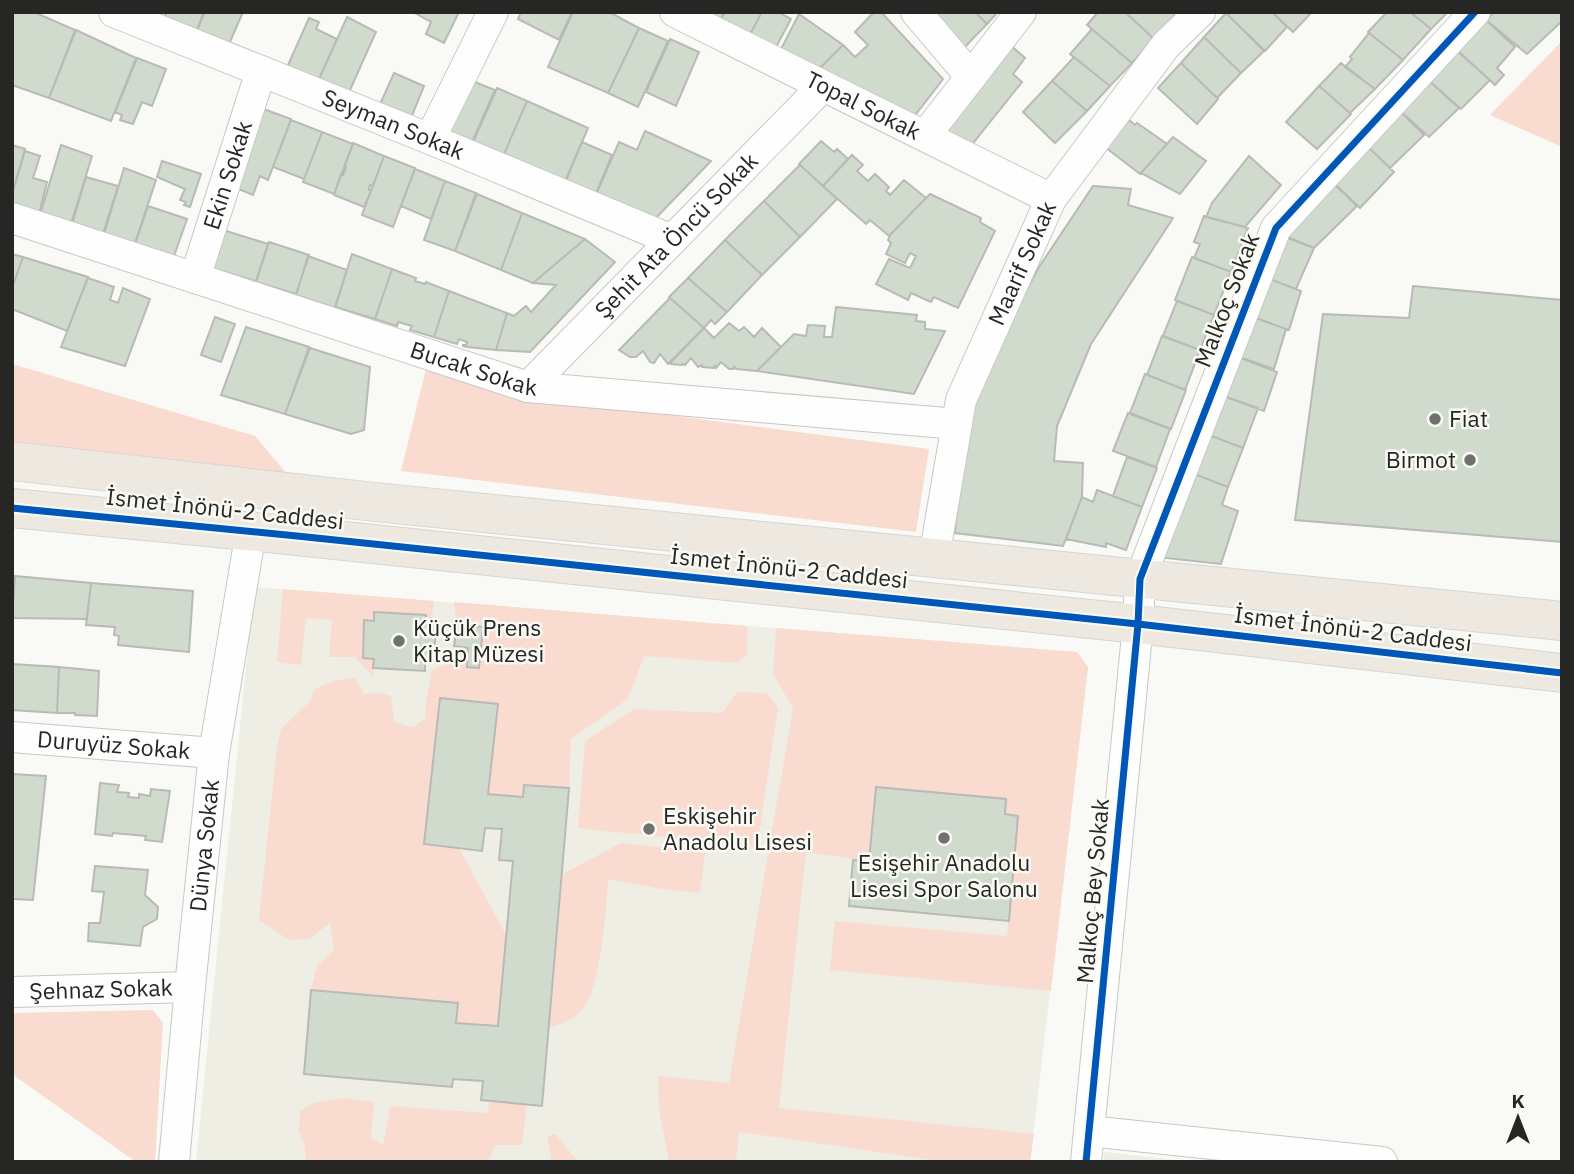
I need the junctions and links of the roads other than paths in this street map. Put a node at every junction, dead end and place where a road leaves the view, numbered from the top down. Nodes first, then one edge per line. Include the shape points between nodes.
1 (114, 12) edge
2 (494, 12) edge
3 (675, 12) edge
4 (916, 12) edge
5 (1021, 12) edge
6 (1200, 12) edge
7 (1475, 12) edge
8 (261, 71) junction
9 (971, 77) junction
10 (823, 86) junction
11 (925, 136) junction
12 (430, 139) junction
13 (1051, 200) junction
14 (12, 218) edge
15 (672, 240) junction
16 (195, 278) junction
17 (528, 387) junction
18 (957, 424) junction
19 (12, 461) edge
20 (12, 508) edge
21 (251, 531) junction
22 (934, 558) junction
23 (1140, 579) junction
24 (1562, 621) edge
25 (1138, 624) junction
26 (1562, 673) edge
27 (12, 737) edge
28 (214, 752) junction
29 (190, 987) junction
30 (12, 992) edge
31 (1089, 1131) junction
32 (174, 1162) edge
33 (1086, 1162) edge
34 (1382, 1162) edge

1 - 8 street, Seyman Sokak
2 - 12 street
3 - 10 street, Topal Sokak
4 - 9 street
5 - 9 street
6 - 13 street, Maarif Sokak via 1166,45
7 - 23 street, Malkoç Sokak via 1276,228
8 - 12 street, Seyman Sokak
8 - 16 street, Ekin Sokak
9 - 11 street
10 - 11 street, Topal Sokak
10 - 15 street, Şehit Ata Öncü Sokak
11 - 13 street, Topal Sokak
12 - 15 street, Seyman Sokak
13 - 18 street, Maarif Sokak via 961,400
14 - 16 street, Bucak Sokak
15 - 17 street, Şehit Ata Öncü Sokak
16 - 17 street, Bucak Sokak
17 - 18 street, Bucak Sokak
18 - 22 street, Maarif Sokak
19 - 22 main road, İsmet İnönü-2 Caddesi
20 - 21 main road, İsmet İnönü-2 Caddesi
21 - 25 main road, İsmet İnönü-2 Caddesi
21 - 28 street, Dünya Sokak
22 - 23 main road, İsmet İnönü-2 Caddesi
23 - 24 main road, İsmet İnönü-2 Caddesi
23 - 25 street, Malkoç Sokak
25 - 26 main road, İsmet İnönü-2 Caddesi
25 - 31 street, Malkoç Bey Sokak
27 - 28 street, Duruyüz Sokak
28 - 29 street, Dünya Sokak
29 - 30 street, Şehnaz Sokak
29 - 32 street, Dünya Sokak
31 - 33 street, Malkoç Bey Sokak
31 - 34 street

